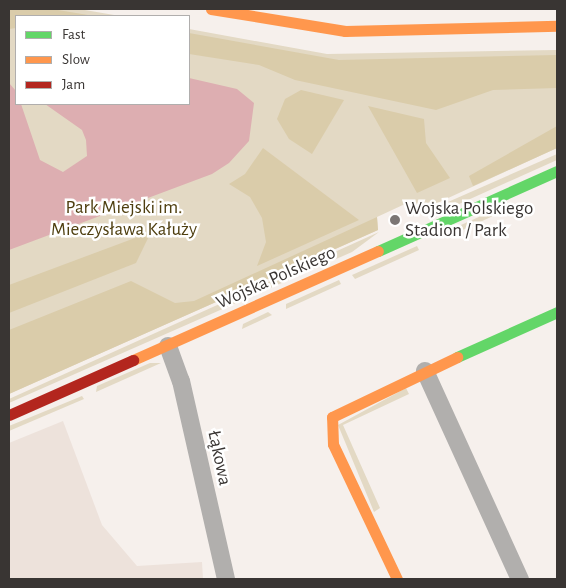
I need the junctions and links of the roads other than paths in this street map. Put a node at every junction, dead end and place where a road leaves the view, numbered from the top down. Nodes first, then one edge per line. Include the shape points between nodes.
1 (211, 9) edge
2 (557, 26) edge
3 (556, 174) edge
4 (557, 312) edge
5 (168, 346) junction
6 (425, 371) junction
7 (9, 415) edge
8 (226, 579) edge
9 (397, 579) edge
10 (520, 579) edge

1 - 2 street via 345,31
3 - 5 street, Wojska Polskiego
4 - 6 street
5 - 7 street, Wojska Polskiego
5 - 8 street, Łąkowa via 181,381
6 - 9 street via 344,408 330,424 333,444
6 - 10 street

